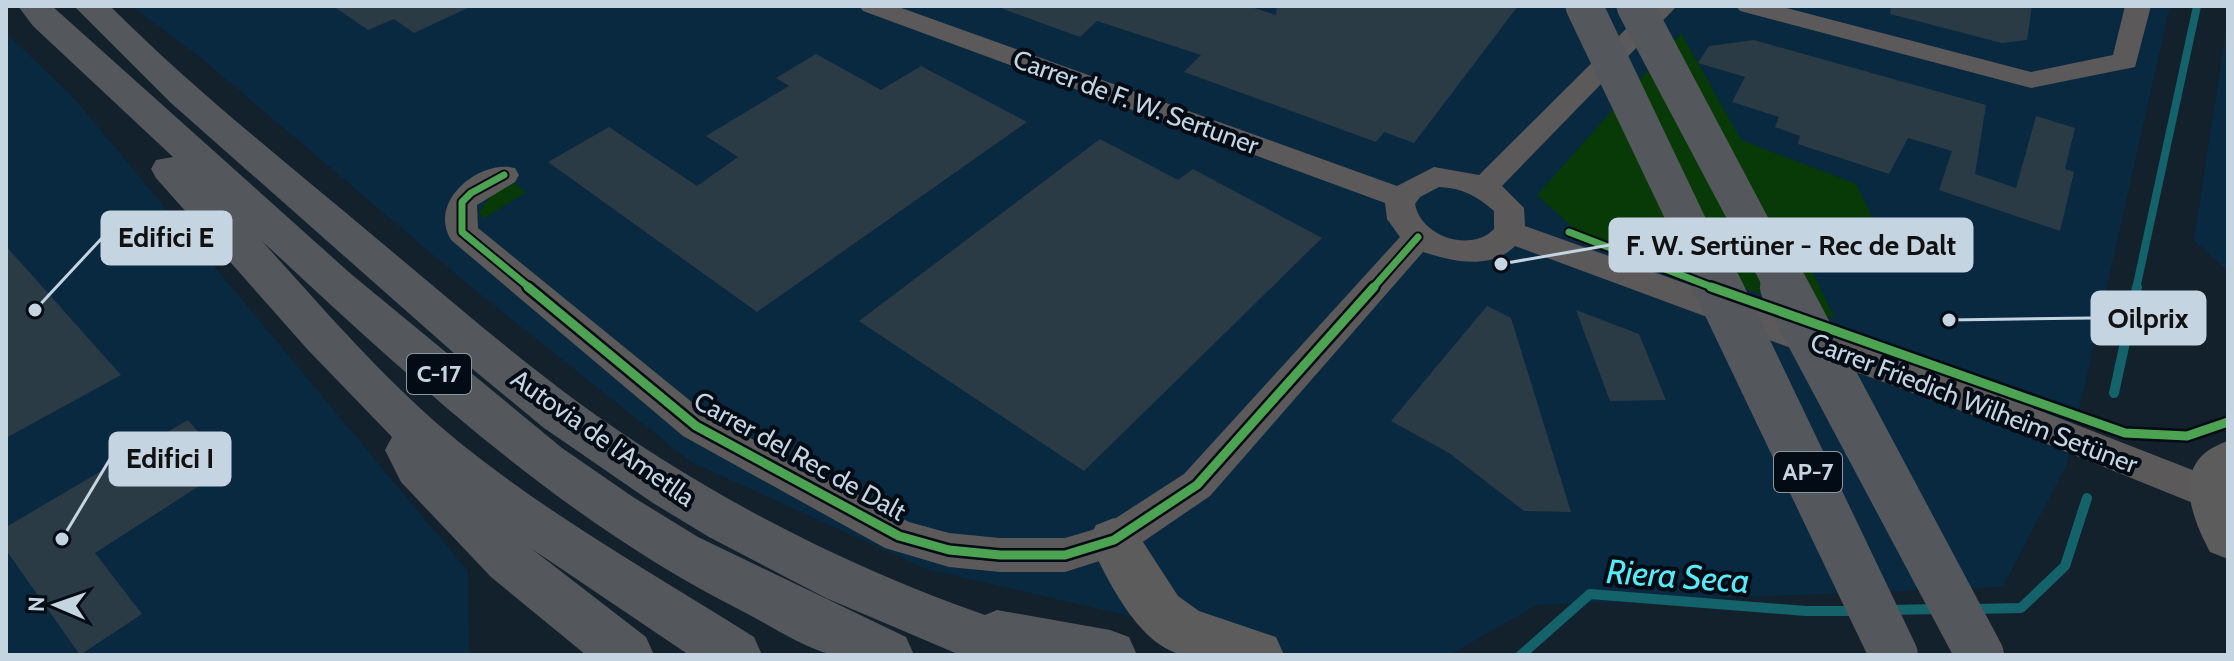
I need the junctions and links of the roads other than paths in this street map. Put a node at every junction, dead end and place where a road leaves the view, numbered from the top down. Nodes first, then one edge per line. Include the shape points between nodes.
1 (91, 6) edge
2 (872, 6) edge
3 (1584, 6) edge
4 (1635, 6) edge
5 (1664, 6) edge
6 (1749, 6) edge
7 (2138, 6) edge
8 (40, 12) edge
9 (504, 175) dead end
10 (1485, 186) junction
11 (1401, 198) junction
12 (1510, 232) junction
13 (1418, 237) junction
14 (378, 392) junction
15 (2223, 497) edge
16 (1114, 540) junction
17 (939, 624) junction
18 (627, 655) edge
19 (735, 655) edge
20 (887, 655) edge
21 (1028, 655) edge
22 (1110, 655) edge
23 (1257, 655) edge
24 (1894, 655) edge
25 (1980, 655) edge

1 - 17 highway, Autovia de l'Ametlla / C-17 via 232,139 560,414 652,478 747,534
2 - 11 street, Carrer de F. W. Sertuner
3 - 24 highway, AP-7, bridge
4 - 25 highway, AP-7, bridge
5 - 10 street
6 - 7 street via 2031,80 2125,61
8 - 14 highway via 65,57
8 - 20 highway, Autovia de l'Ametlla / C-17 via 377,322 527,448 673,548
9 - 16 street, Carrer del Rec de Dalt via 462,202 462,232 696,426 899,536 1000,555 1065,555
10 - 11 street via 1434,177 1413,184
10 - 12 street via 1509,208
11 - 13 street via 1399,211
12 - 13 street via 1495,245 1471,251 1442,248
12 - 15 street, Carrer Friedich Wilheim Setüner
13 - 16 street, Carrer del Rec de Dalt via 1197,485
14 - 18 highway via 418,468 509,561
14 - 19 highway via 430,445 520,514
16 - 23 street via 1159,613 1182,630
17 - 21 highway, Autovia de l'Ametlla / C-17
17 - 22 highway

